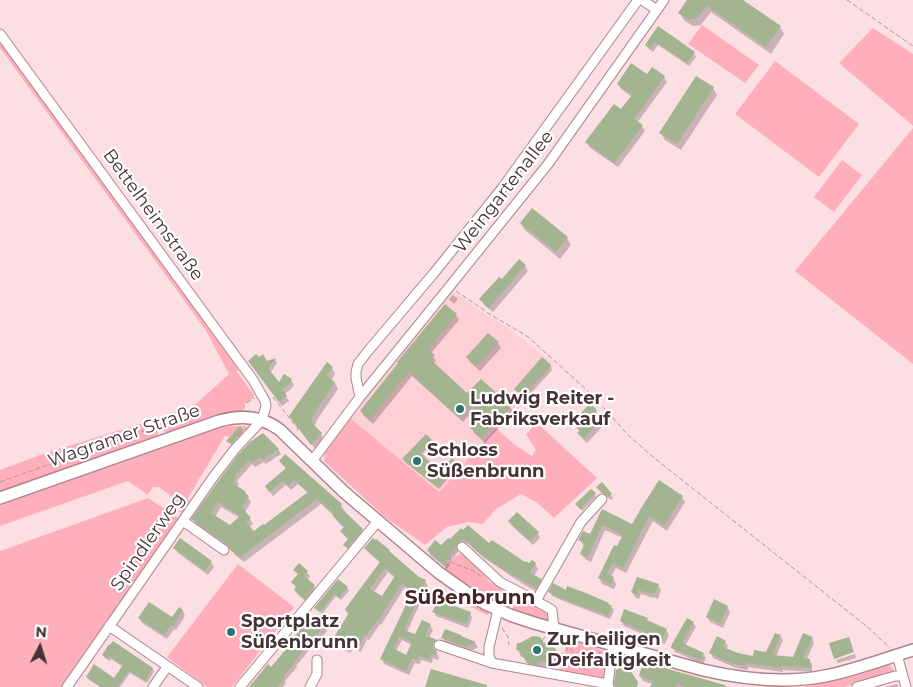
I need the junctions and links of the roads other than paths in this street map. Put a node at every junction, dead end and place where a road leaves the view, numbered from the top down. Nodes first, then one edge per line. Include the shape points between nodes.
1 (640, 0) edge
2 (664, 0) edge
3 (657, 10) junction
4 (0, 34) edge
5 (360, 397) junction
6 (262, 420) junction
7 (312, 461) junction
8 (0, 498) edge
9 (602, 499) dead end
10 (183, 521) junction
11 (378, 521) junction
12 (462, 547) road end
13 (224, 550) dead end
14 (536, 601) junction
15 (498, 610) junction
16 (109, 626) junction
17 (550, 631) junction
18 (439, 645) dead end
19 (609, 647) junction
20 (913, 650) edge
21 (895, 653) junction
22 (317, 660) dead end
23 (492, 663) junction
24 (168, 667) junction
25 (903, 676) junction
26 (797, 683) edge
27 (608, 686) edge
28 (67, 687) edge
29 (153, 687) edge
30 (198, 687) edge
31 (240, 687) edge
32 (310, 687) edge
33 (857, 687) edge
34 (906, 687) edge

1 - 3 street
1 - 5 street, Weingartenallee via 503,187 358,364 356,378
2 - 3 street, Weingartenallee
3 - 5 street, Weingartenallee via 548,164
4 - 6 street, Bettelheimstraße via 252,380 265,401
5 - 7 street, Weingartenallee
6 - 7 main road via 276,427
6 - 8 main road, Wagramer Straße via 230,418 219,421
6 - 10 street, Spindlerweg via 235,449
7 - 11 main road
9 - 14 street via 581,522
10 - 13 street
10 - 16 street, Spindlerweg
11 - 15 main road via 448,580
11 - 31 street
12 - 14 street via 500,582
14 - 17 street via 552,610
15 - 17 main road
15 - 23 street via 489,647
16 - 24 street
16 - 28 street, Spindlerweg
17 - 19 main road
18 - 23 street
19 - 26 main road via 717,673
19 - 27 street
20 - 21 main road
21 - 25 street
21 - 26 main road via 837,674
22 - 32 street via 317,674
23 - 27 street
24 - 29 street
24 - 30 street
25 - 33 street
25 - 34 street

